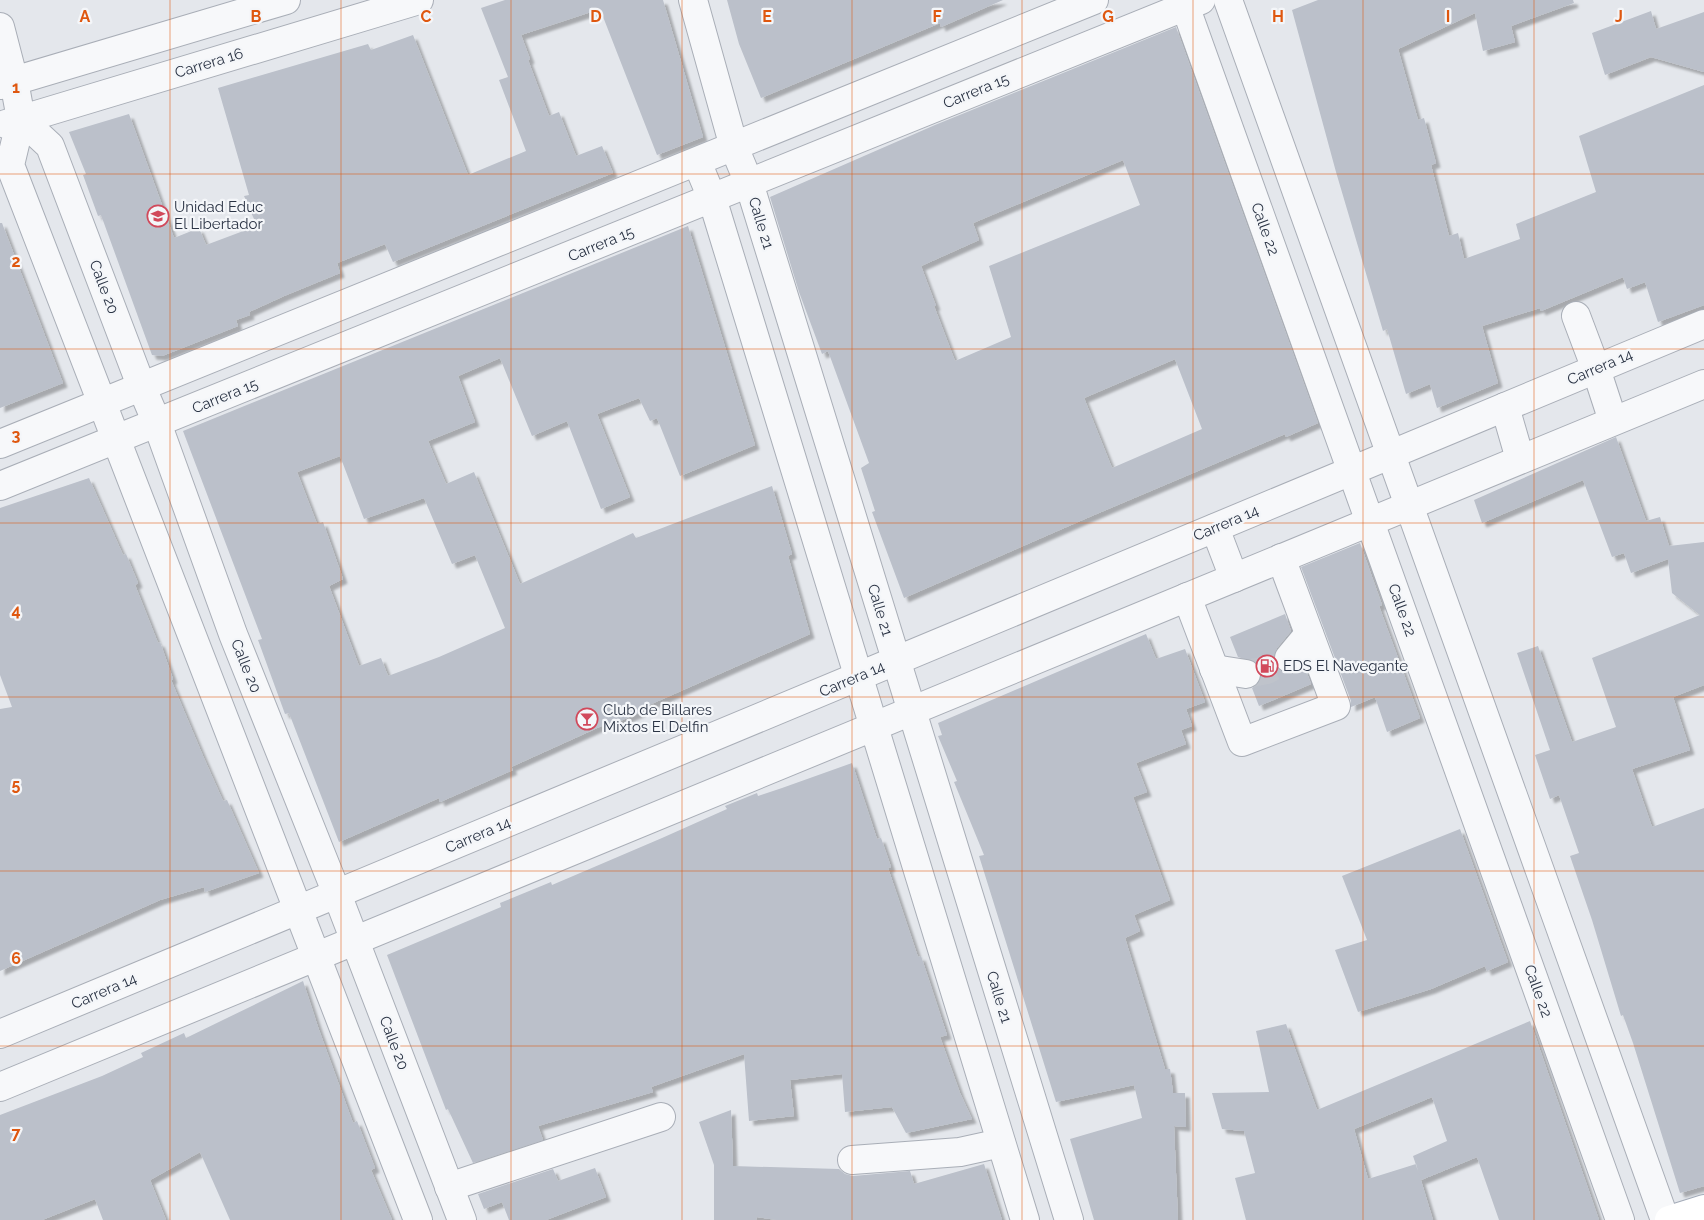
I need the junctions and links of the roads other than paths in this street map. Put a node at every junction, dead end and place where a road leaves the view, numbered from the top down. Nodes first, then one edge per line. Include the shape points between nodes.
1 (286, 0) edge
2 (418, 0) edge
3 (693, 0) edge
4 (1094, 0) edge
5 (1228, 0) edge
6 (1189, 2) edge
7 (0, 27) edge
8 (7, 83) edge
9 (10, 122) edge
10 (734, 147) junction
11 (697, 162) junction
12 (749, 183) junction
13 (712, 198) junction
14 (1305, 217) junction
15 (1266, 231) junction
16 (1576, 316) dead end
17 (1704, 324) edge
18 (1596, 369) junction
19 (1704, 384) edge
20 (142, 388) junction
21 (101, 403) junction
22 (1505, 407) junction
23 (1613, 421) junction
24 (157, 424) junction
25 (117, 439) junction
26 (0, 444) edge
27 (1391, 454) junction
28 (1520, 459) junction
29 (1351, 470) junction
30 (0, 486) edge
31 (1409, 505) junction
32 (1370, 521) junction
33 (1215, 528) junction
34 (1281, 558) junction
35 (1234, 578) junction
36 (1187, 597) junction
37 (233, 634) junction
38 (1309, 634) junction
39 (196, 647) junction
40 (1289, 658) tunnel mouth
41 (895, 661) junction
42 (1214, 669) junction
43 (1246, 674) tunnel mouth
44 (858, 676) junction
45 (911, 711) junction
46 (873, 727) junction
47 (337, 894) junction
48 (298, 910) junction
49 (355, 940) junction
50 (316, 956) junction
51 (1582, 987) junction
52 (1542, 1002) junction
53 (0, 1034) edge
54 (0, 1087) edge
55 (661, 1117) dead end
56 (1001, 1143) junction
57 (852, 1160) dead end
58 (449, 1187) junction
59 (1704, 1209) edge
60 (418, 1220) edge
61 (462, 1220) edge
62 (1025, 1220) edge
63 (1069, 1220) edge
64 (1620, 1220) edge
65 (1667, 1220) edge

1 - 8 street
2 - 9 street, Carrera 16
3 - 10 street, Calle 21
4 - 10 street
5 - 14 street
6 - 12 street, Carrera 15
6 - 15 street, Calle 22
7 - 8 street
8 - 9 street
9 - 20 street, Calle 20 via 50,146
9 - 21 street via 10,165
10 - 11 street
10 - 12 street, Calle 21
11 - 13 street
11 - 20 street
12 - 13 street, Carrera 15
12 - 41 street, Calle 21
13 - 24 street, Carrera 15
13 - 44 street
14 - 15 street
14 - 27 street
15 - 29 street, Calle 22
16 - 18 street
17 - 18 street, Carrera 14
18 - 22 street, Carrera 14
18 - 23 street
19 - 23 street
20 - 21 street
20 - 24 street, Calle 20
21 - 25 street
21 - 26 street
22 - 27 street, Carrera 14
22 - 28 street
23 - 28 street
24 - 25 street, Carrera 15
24 - 37 street, Calle 20
25 - 30 street, Carrera 15
25 - 39 street
27 - 29 street, Carrera 14
27 - 31 street
28 - 31 street
29 - 32 street, Calle 22
29 - 33 street, Carrera 14
31 - 32 street
31 - 51 street
32 - 34 street
32 - 52 street, Calle 22
33 - 35 street
33 - 41 street, Carrera 14
34 - 35 street
34 - 38 street
35 - 36 street
36 - 42 street
36 - 45 street
37 - 39 street
37 - 47 street, Calle 20
38 - 40 street
38 - 42 street via 1336,706 1242,742
39 - 48 street
41 - 44 street, Carrera 14
41 - 45 street, Calle 21
42 - 43 street
44 - 46 street
44 - 47 street, Carrera 14
45 - 46 street
45 - 63 street, Calle 21
46 - 49 street
46 - 56 street
47 - 48 street, Carrera 14
47 - 49 street, Calle 20
48 - 50 street
48 - 53 street, Carrera 14
49 - 50 street
49 - 58 street, Calle 20
50 - 54 street
50 - 60 street
51 - 52 street
51 - 65 street
52 - 64 street, Calle 22
55 - 58 street
56 - 57 street via 960,1152
56 - 62 street
58 - 61 street, Calle 20
59 - 65 main road

